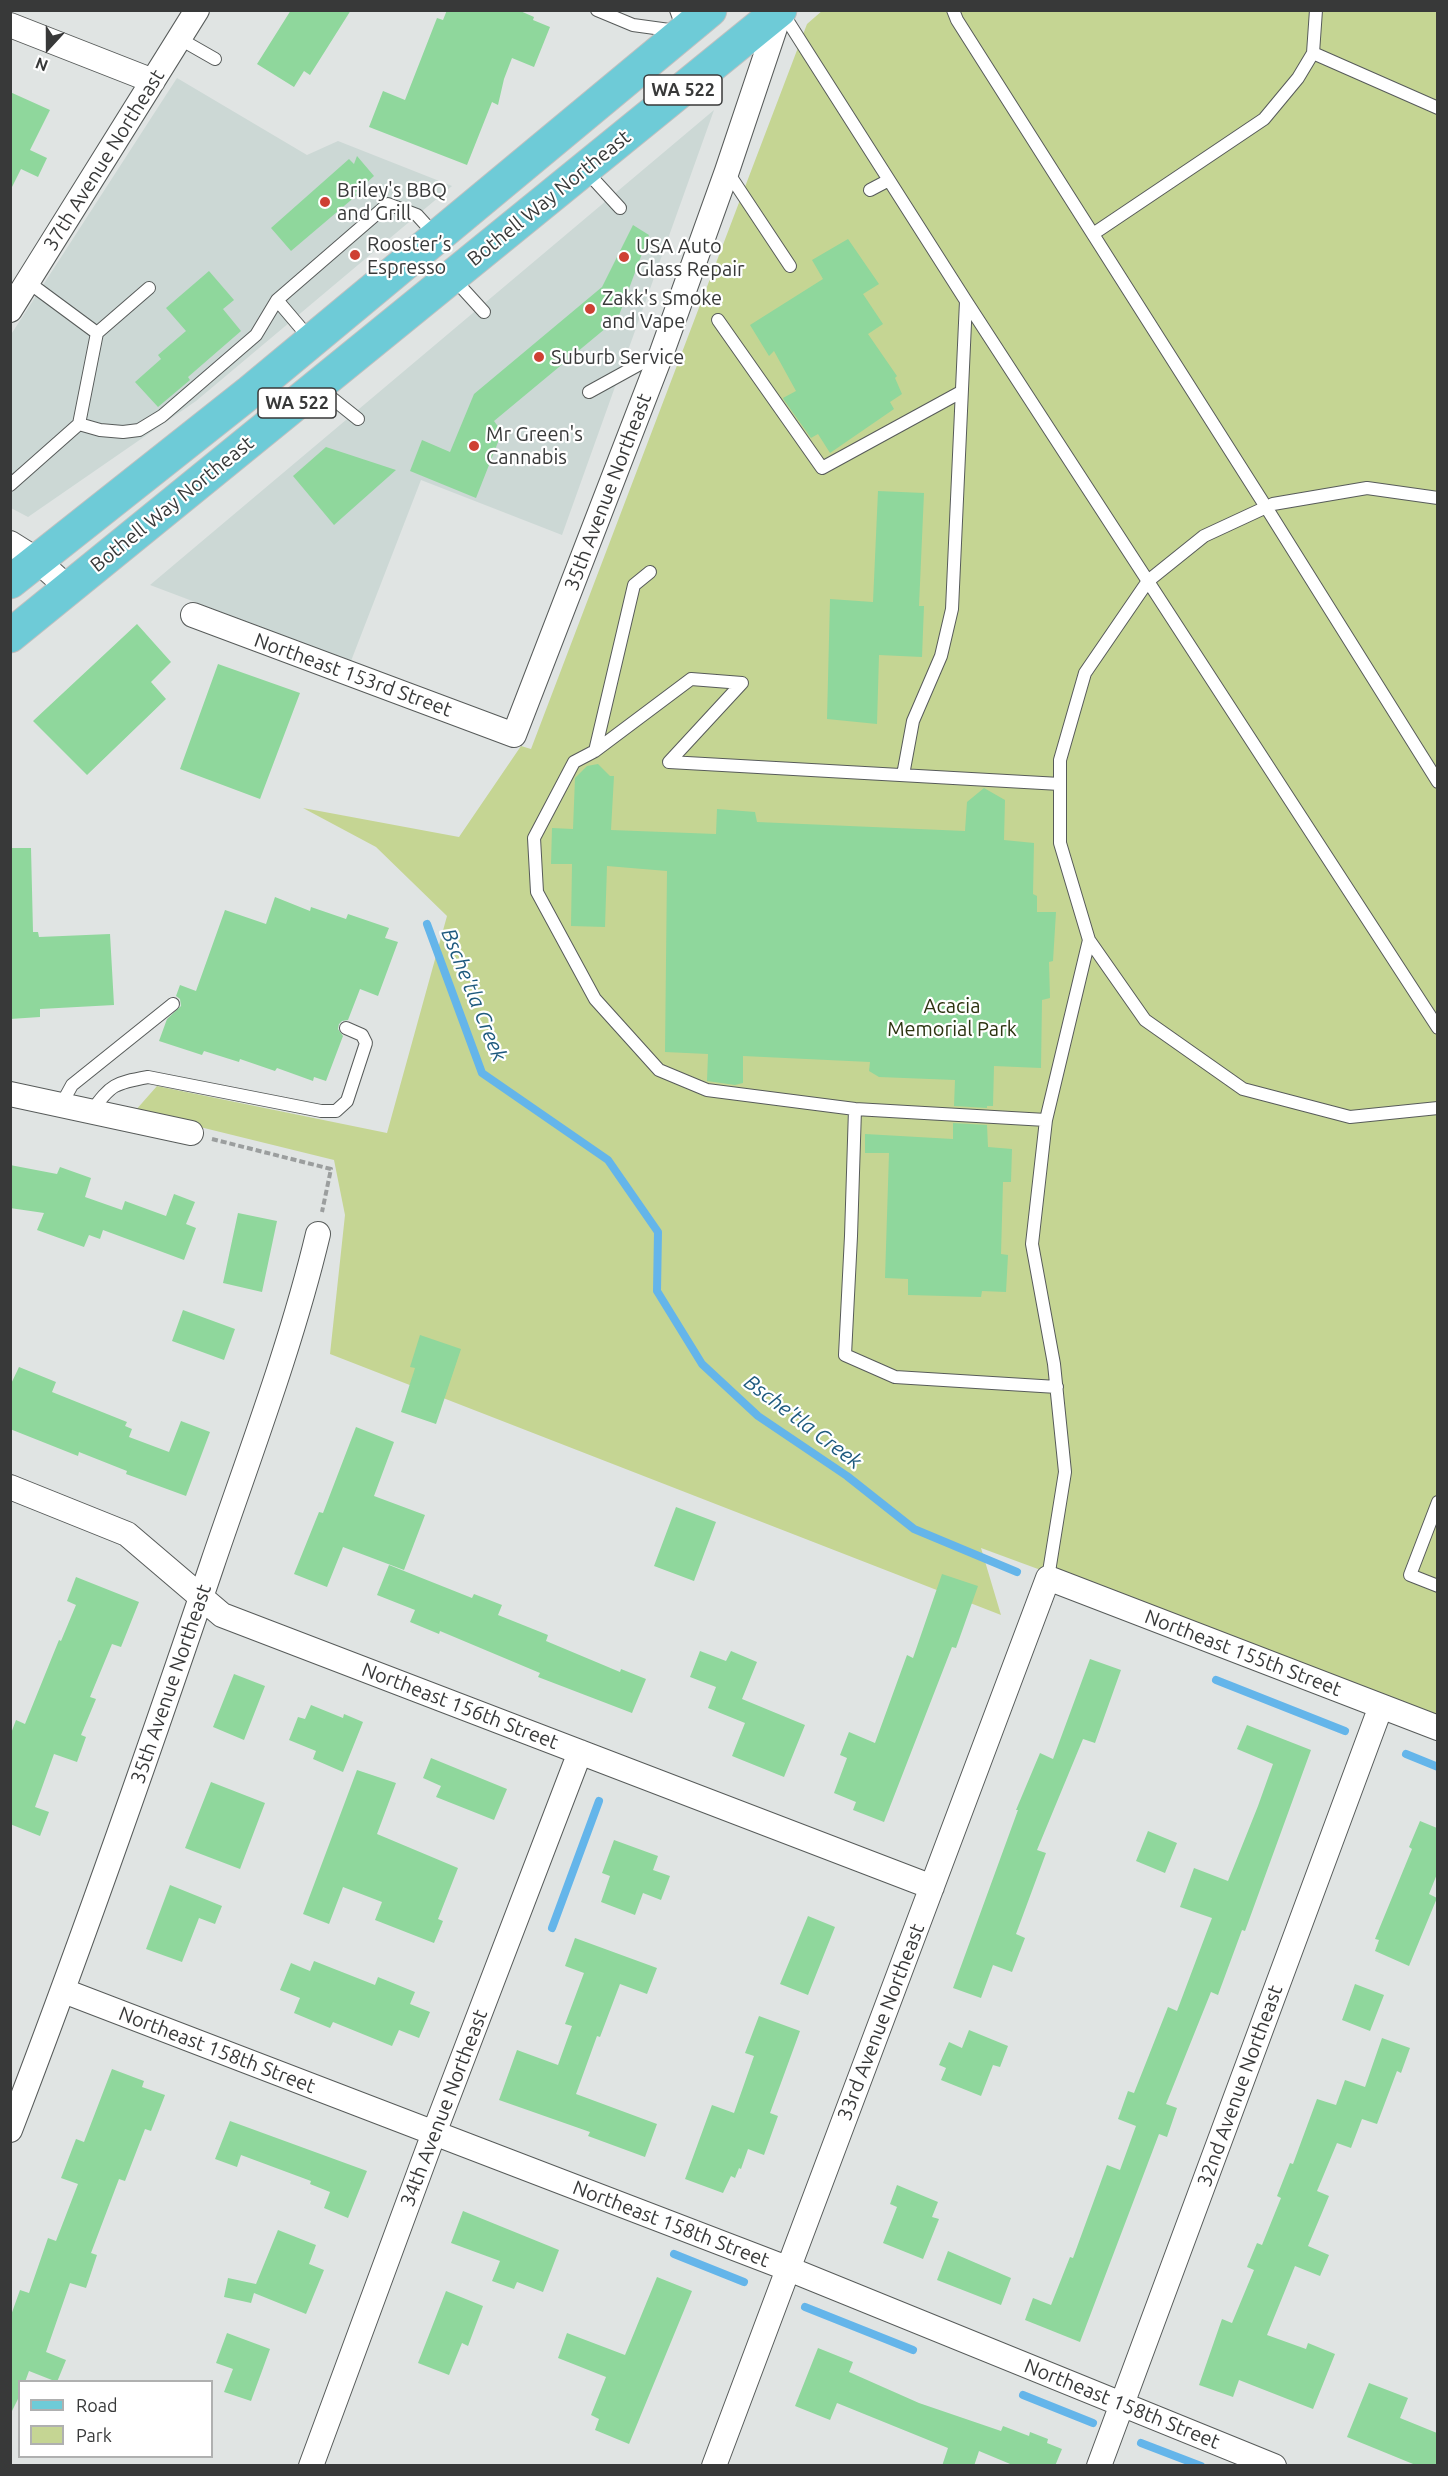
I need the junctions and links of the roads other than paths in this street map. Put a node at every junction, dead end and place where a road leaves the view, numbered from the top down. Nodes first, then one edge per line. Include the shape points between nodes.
1 (197, 10) edge
2 (597, 10) edge
3 (710, 10) edge
4 (781, 10) edge
5 (953, 10) edge
6 (1316, 10) edge
7 (680, 21) edge
8 (10, 26) edge
9 (180, 39) junction
10 (1313, 53) junction
11 (215, 58) dead end
12 (153, 81) junction
13 (1437, 108) edge
14 (585, 169) junction
15 (727, 171) junction
16 (889, 180) junction
17 (870, 190) dead end
18 (620, 208) dead end
19 (1093, 234) junction
20 (436, 237) junction
21 (790, 266) dead end
22 (452, 277) junction
23 (28, 282) junction
24 (149, 288) dead end
25 (277, 300) junction
26 (966, 301) junction
27 (10, 310) edge
28 (484, 312) dead end
29 (718, 320) dead end
30 (98, 333) junction
31 (312, 340) junction
32 (662, 352) junction
33 (317, 386) junction
34 (589, 392) dead end
35 (961, 392) junction
36 (358, 419) dead end
37 (79, 424) junction
38 (10, 485) edge
39 (1437, 498) edge
40 (1266, 507) junction
41 (24, 552) edge
42 (650, 572) dead end
43 (1148, 581) junction
44 (10, 582) edge
45 (68, 588) junction
46 (193, 615) dead end
47 (10, 636) edge
48 (514, 735) joint
49 (596, 751) junction
50 (903, 775) junction
51 (1437, 782) edge
52 (1060, 784) junction
53 (1089, 940) junction
54 (173, 1004) dead end
55 (345, 1028) dead end
56 (1437, 1029) edge
57 (10, 1094) edge
58 (61, 1105) junction
59 (1437, 1108) edge
60 (855, 1109) junction
61 (92, 1112) junction
62 (1046, 1120) junction
63 (191, 1133) road end
64 (318, 1234) road end
65 (1056, 1387) junction
66 (10, 1487) edge
67 (1437, 1502) edge
68 (1048, 1578) junction
69 (1437, 1586) edge
70 (201, 1598) junction
71 (1381, 1706) junction
72 (1437, 1728) edge
73 (580, 1752) junction
74 (932, 1887) junction
75 (64, 1991) junction
76 (10, 2130) edge
77 (434, 2133) junction
78 (789, 2269) junction
79 (1122, 2404) junction
80 (311, 2466) edge
81 (714, 2466) edge
82 (1100, 2466) edge
83 (1274, 2466) edge

1 - 9 street, 37th Avenue Northeast
2 - 7 lane via 633,25
3 - 7 main road, Bothell Way Northeast / WA 522
4 - 14 main road, Bothell Way Northeast / WA 522
4 - 15 street, 35th Avenue Northeast
4 - 16 lane
5 - 19 lane
6 - 10 lane
7 - 14 main road via 682,58 573,149
7 - 20 main road, Bothell Way Northeast / WA 522
8 - 12 street
9 - 11 lane
9 - 12 street, 37th Avenue Northeast
10 - 13 lane
10 - 19 lane via 1264,119
12 - 23 street, 37th Avenue Northeast
14 - 18 lane
14 - 22 main road, Bothell Way Northeast / WA 522
15 - 21 lane
15 - 32 street, 35th Avenue Northeast
16 - 17 lane
16 - 26 lane
19 - 40 lane
20 - 25 lane via 417,214 388,204
20 - 31 main road, Bothell Way Northeast / WA 522
22 - 28 lane
22 - 33 main road, Bothell Way Northeast / WA 522
23 - 27 street, 37th Avenue Northeast
23 - 30 lane
24 - 30 lane
25 - 31 lane
25 - 37 lane via 256,335 162,416 140,430 100,430
26 - 35 lane
26 - 43 lane
29 - 35 lane via 822,468
30 - 37 lane
31 - 41 main road, Bothell Way Northeast / WA 522
32 - 34 lane
32 - 48 street, 35th Avenue Northeast
33 - 36 lane
33 - 45 main road, Bothell Way Northeast / WA 522
35 - 50 lane via 951,609 941,656 914,721
37 - 38 lane
39 - 40 lane via 1367,488
40 - 43 lane via 1204,536
40 - 51 lane
41 - 44 main road, Bothell Way Northeast / WA 522
41 - 45 street
42 - 49 lane via 634,585
43 - 52 lane via 1085,673 1060,760
43 - 56 lane
45 - 47 main road, Bothell Way Northeast / WA 522
46 - 48 street, Northeast 153rd Street
49 - 50 lane via 691,679 742,682 669,762
49 - 60 lane via 574,762 534,837 537,892 595,999 659,1070 707,1090
50 - 52 lane
52 - 53 lane via 1060,843
53 - 59 lane via 1145,1020 1243,1089 1350,1117
53 - 62 lane
54 - 58 lane via 72,1085
55 - 61 lane via 362,1035 366,1043 347,1101 336,1111 148,1077 124,1081 105,1091
57 - 58 street
58 - 61 street
60 - 62 lane
60 - 65 lane via 845,1355 895,1377
61 - 63 street
62 - 65 lane via 1032,1244
64 - 70 street, 35th Avenue Northeast via 303,1296
65 - 68 lane via 1065,1472
66 - 70 street, Northeast 156th Street via 128,1534
67 - 69 lane via 1410,1575
68 - 71 street, Northeast 155th Street
68 - 74 street, 33rd Avenue Northeast
70 - 73 street, Northeast 156th Street via 222,1615
70 - 75 street, 35th Avenue Northeast
71 - 72 street, Northeast 155th Street
71 - 79 street, 32nd Avenue Northeast
73 - 74 street, Northeast 156th Street
73 - 77 street, 34th Avenue Northeast
74 - 78 street, 33rd Avenue Northeast
75 - 76 street, 35th Avenue Northeast
75 - 77 street, Northeast 158th Street
77 - 78 street, Northeast 158th Street
77 - 80 street, 34th Avenue Northeast
78 - 79 street, Northeast 158th Street
78 - 81 street, 33rd Avenue Northeast
79 - 82 street, 32nd Avenue Northeast
79 - 83 street, Northeast 158th Street

